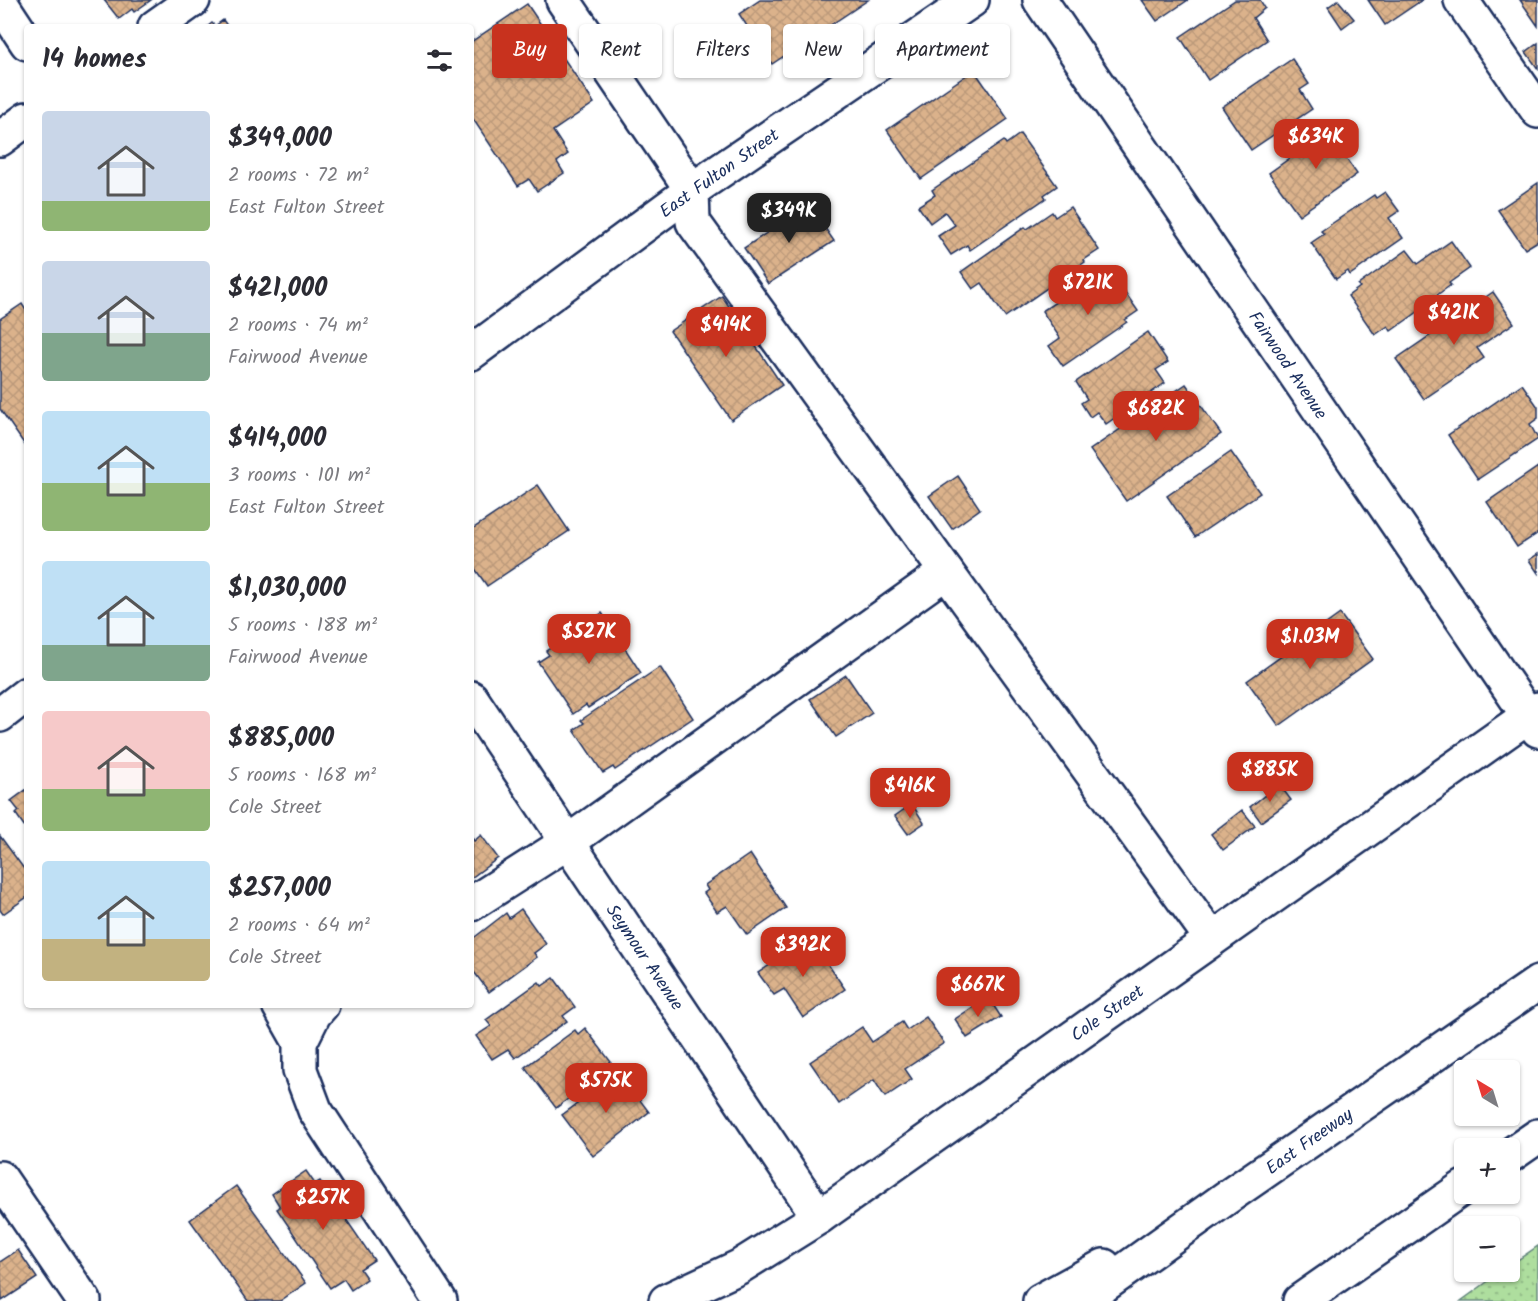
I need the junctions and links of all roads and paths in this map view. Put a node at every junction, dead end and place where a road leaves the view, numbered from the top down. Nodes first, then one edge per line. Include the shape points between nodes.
1 (193, 0) edge
2 (563, 0) edge
3 (972, 0) edge
4 (1040, 0) edge
5 (1461, 0) edge
6 (0, 2) edge
7 (159, 24) edge
8 (24, 38) edge
9 (1538, 111) edge
10 (24, 121) edge
11 (0, 139) edge
12 (692, 190) junction
13 (474, 351) edge
14 (946, 572) junction
15 (24, 696) edge
16 (474, 702) edge
17 (0, 716) edge
18 (1535, 718) edge
19 (568, 842) junction
20 (474, 902) edge
21 (1212, 939) junction
22 (1538, 983) edge
23 (281, 1008) edge
24 (320, 1008) edge
25 (300, 1042) junction
26 (1538, 1136) edge
27 (1520, 1148) edge
28 (0, 1178) edge
29 (1454, 1196) edge
30 (1454, 1197) edge
31 (1226, 1198) junction
32 (819, 1217) junction
33 (84, 1301) edge
34 (440, 1301) edge
35 (666, 1301) edge
36 (1040, 1301) edge
37 (1082, 1301) edge
38 (1300, 1301) edge
39 (1328, 1301) edge

1 - 7 main road
2 - 12 main road
3 - 12 main road, East Fulton Street
4 - 18 main road, Fairwood Avenue
5 - 9 main road
6 - 8 main road
10 - 11 main road
12 - 13 main road, East Fulton Street
12 - 14 main road via 693,222
14 - 19 main road
14 - 21 main road
15 - 17 main road
16 - 19 main road, Seymour Avenue
18 - 21 main road, Cole Street
19 - 20 main road
19 - 32 main road, Seymour Avenue
21 - 32 main road, Cole Street
22 - 31 main road, East Freeway
23 - 25 main road
24 - 25 main road
25 - 34 main road via 300,1070 315,1110
26 - 27 main road
28 - 33 main road
29 - 38 main road
30 - 39 main road
31 - 36 main road
31 - 37 main road, East Freeway
32 - 35 main road, Cole Street via 739,1267

